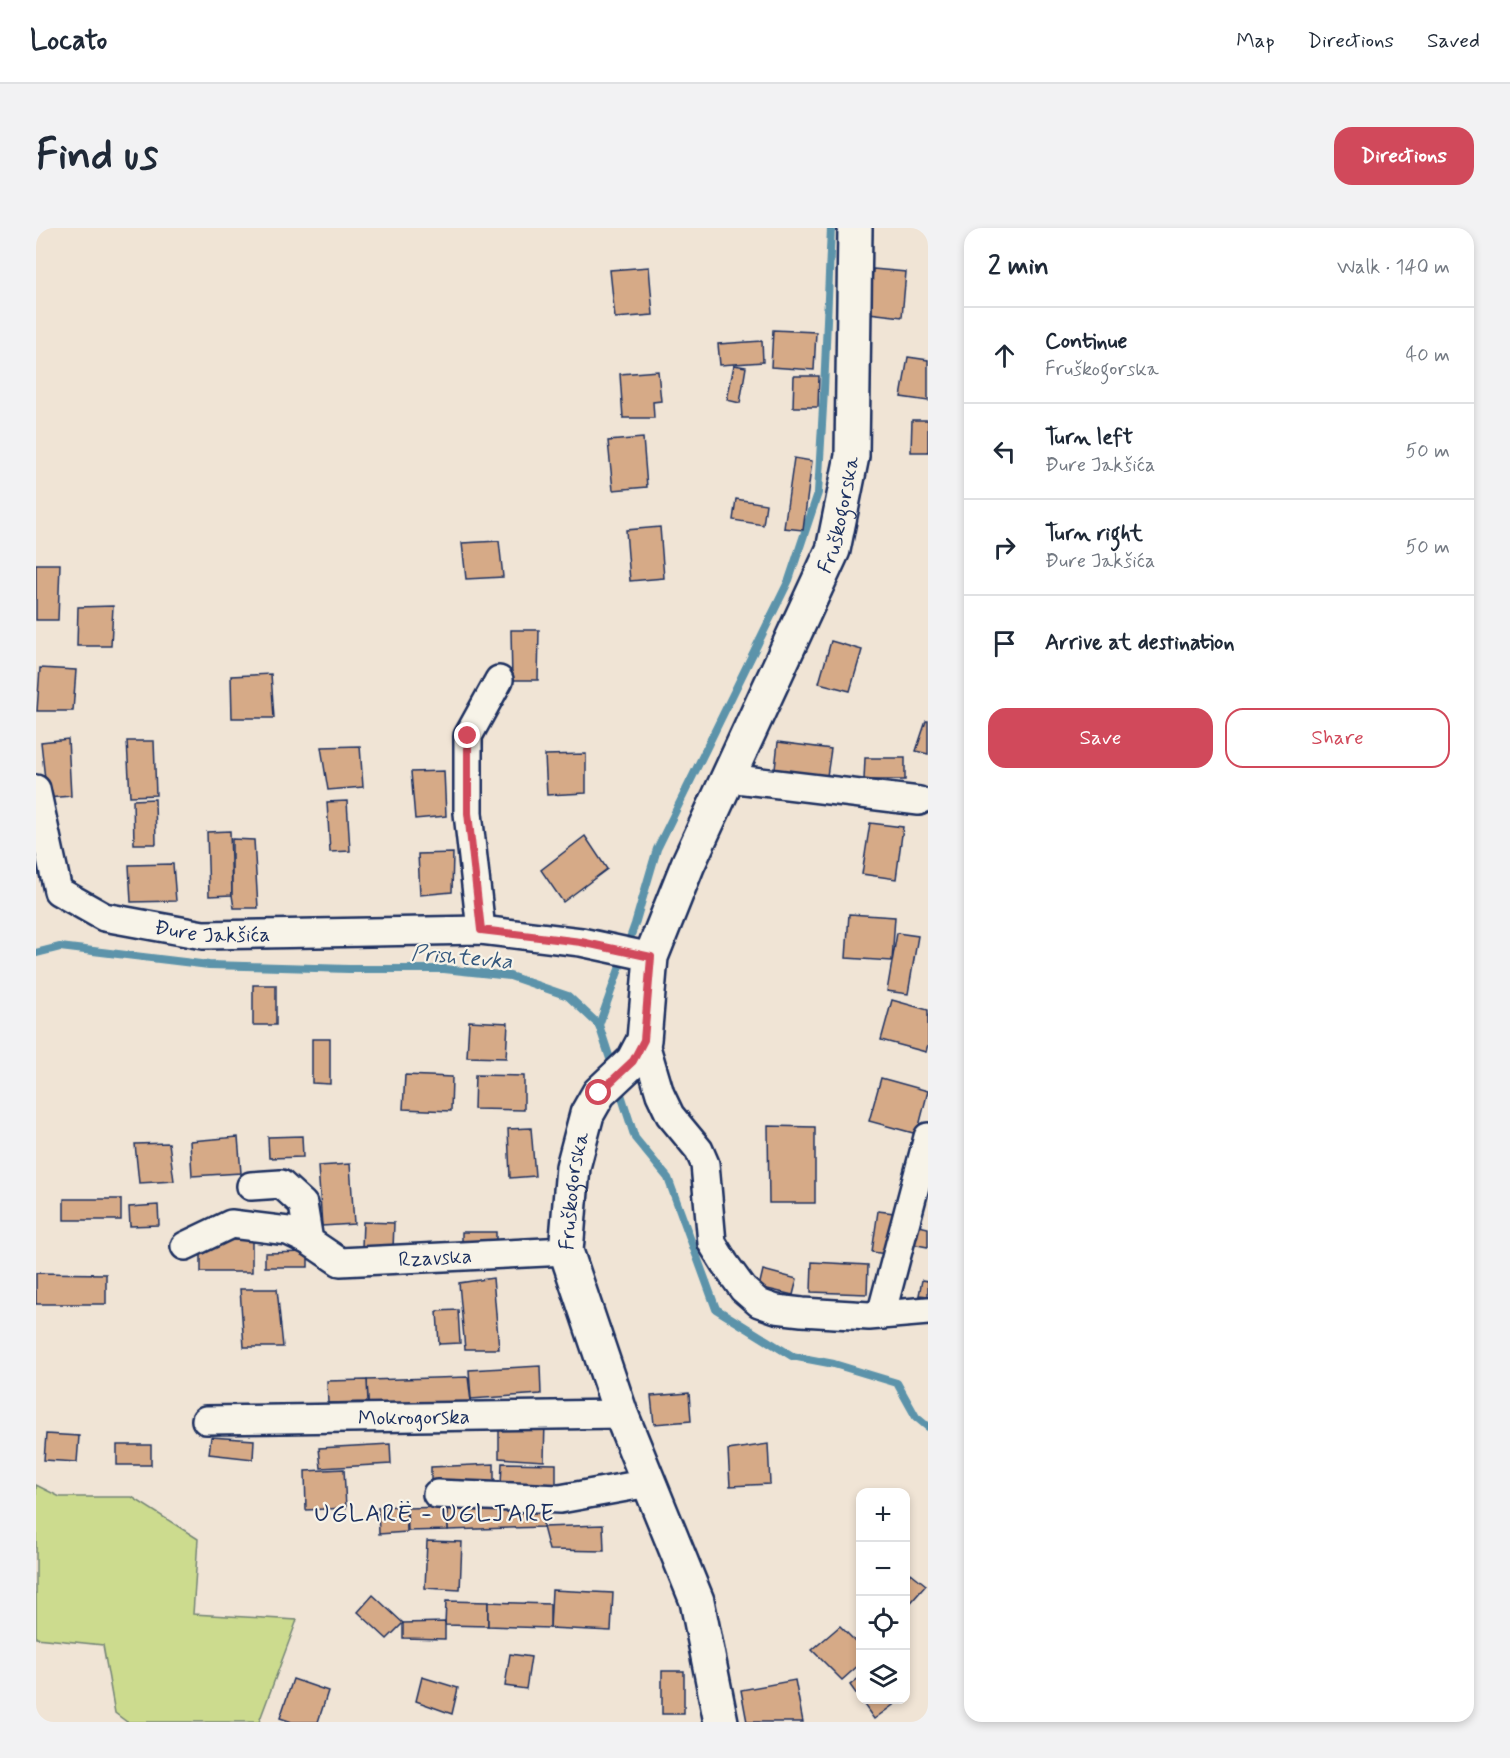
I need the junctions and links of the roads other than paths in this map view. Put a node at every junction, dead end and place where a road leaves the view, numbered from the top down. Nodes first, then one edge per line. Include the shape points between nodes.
1 (855, 228) edge
2 (499, 681) dead end
3 (728, 778) junction
4 (36, 789) edge
5 (919, 801) dead end
6 (481, 930) junction
7 (651, 957) junction
8 (638, 1050) junction
9 (928, 1137) edge
10 (251, 1186) dead end
11 (309, 1240) junction
12 (184, 1246) dead end
13 (566, 1251) junction
14 (928, 1311) edge
15 (881, 1315) junction
16 (621, 1413) junction
17 (206, 1420) dead end
18 (649, 1483) junction
19 (437, 1494) dead end
20 (721, 1722) edge

1 - 3 street, Fruškogorska via 852,456 833,550
2 - 6 street via 468,736 468,813
3 - 5 street
3 - 7 street, Fruškogorska
4 - 6 street, Đure Jakšića via 58,891 104,917 203,935
6 - 7 street, Đure Jakšića via 581,942
7 - 8 street, Fruškogorska
8 - 13 street, Fruškogorska via 599,1093 587,1114 573,1167
8 - 15 street via 670,1115 699,1150 705,1164 712,1243 743,1289 759,1303 776,1309
9 - 15 street
10 - 11 street via 281,1184 303,1204
11 - 12 street, Rzavska via 288,1232 231,1224
11 - 13 street, Rzavska via 340,1262
13 - 16 street, Fruškogorska
14 - 15 street
16 - 17 street, Mokrogorska
16 - 18 street, Fruškogorska
18 - 19 street via 560,1499
18 - 20 street, Fruškogorska via 697,1601

